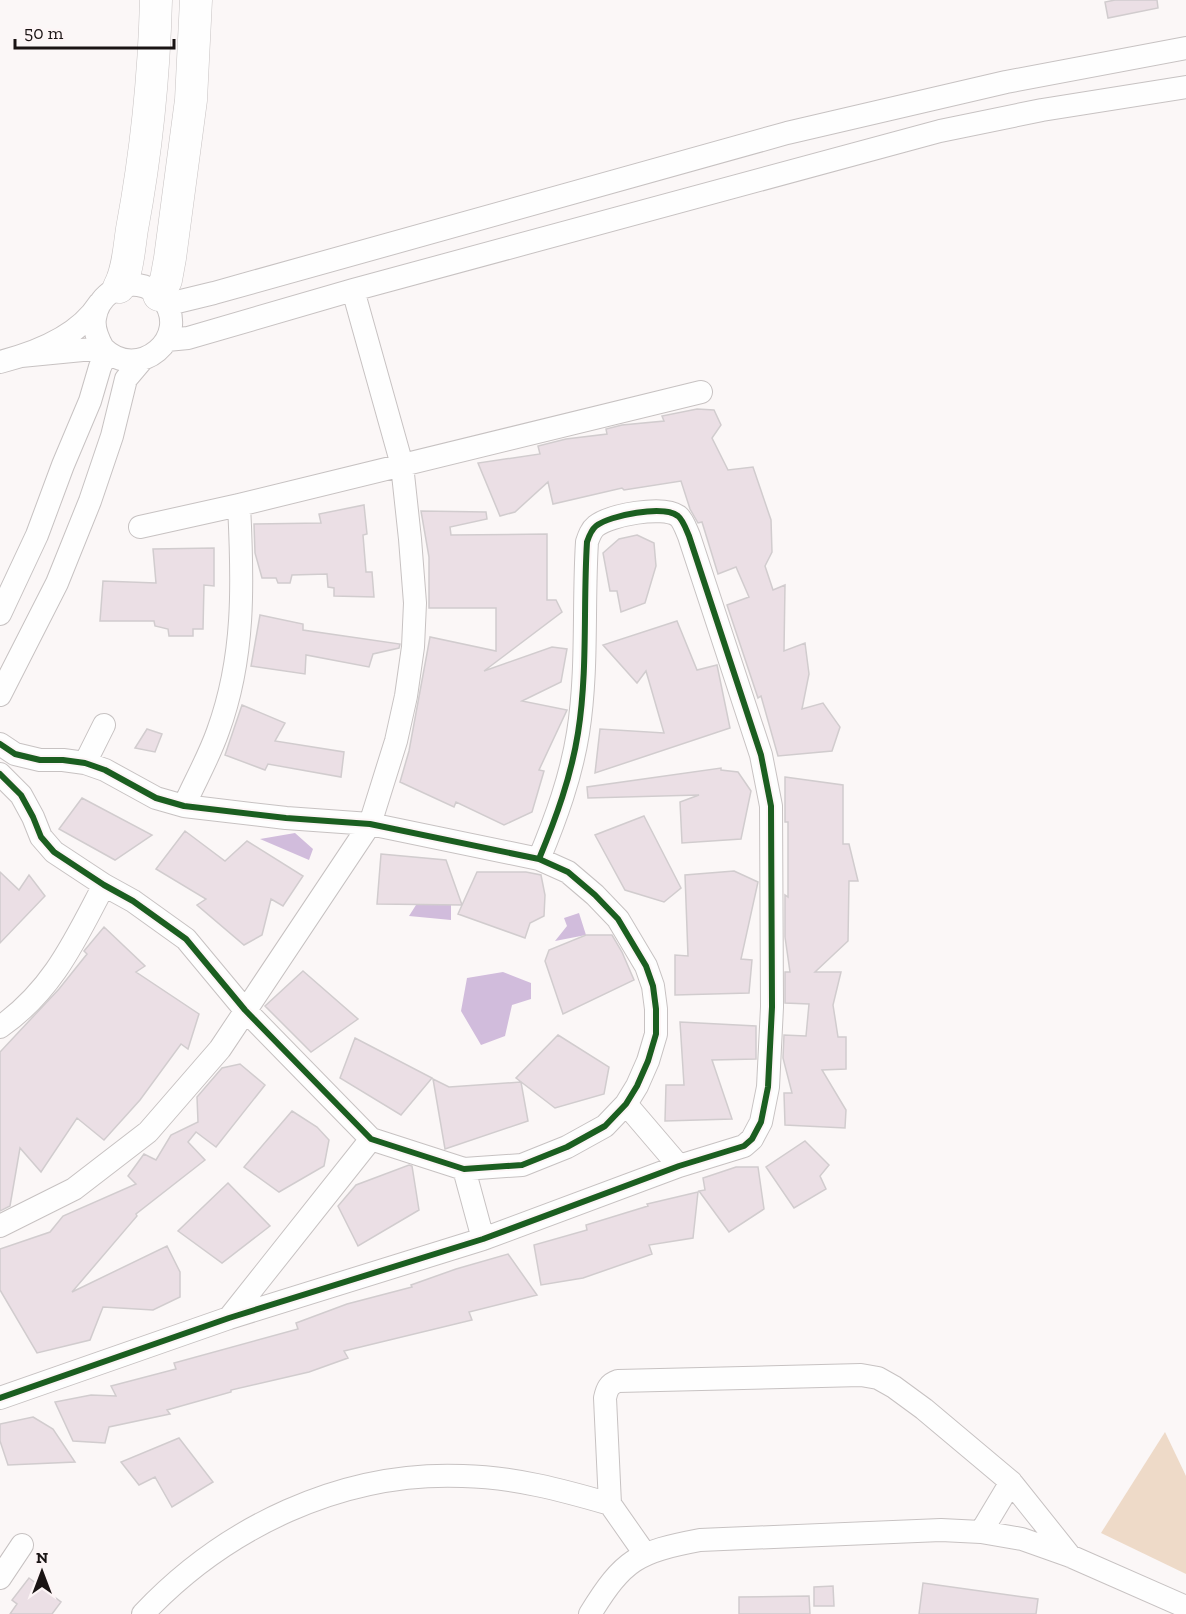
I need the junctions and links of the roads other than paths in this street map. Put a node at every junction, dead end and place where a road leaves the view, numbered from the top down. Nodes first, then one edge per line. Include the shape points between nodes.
1 (156, 0) edge
2 (195, 0) edge
3 (1186, 48) edge
4 (1186, 87) edge
5 (353, 290) junction
6 (109, 296) junction
7 (162, 298) junction
8 (167, 339) junction
9 (105, 350) junction
10 (10, 359) edge
11 (142, 360) junction
12 (701, 392) dead end
13 (402, 465) junction
14 (239, 505) junction
15 (140, 527) dead end
16 (0, 614) edge
17 (0, 695) edge
18 (104, 724) dead end
19 (0, 744) edge
20 (40, 760) junction
21 (85, 763) junction
22 (0, 774) edge
23 (21, 795) junction
24 (184, 806) junction
25 (370, 824) junction
26 (539, 859) junction
27 (104, 885) junction
28 (246, 1010) junction
29 (0, 1027) edge
30 (626, 1104) junction
31 (371, 1138) junction
32 (679, 1166) junction
33 (464, 1169) junction
34 (0, 1227) edge
35 (483, 1239) junction
36 (230, 1318) junction
37 (0, 1398) edge
38 (1011, 1482) junction
39 (610, 1504) junction
40 (981, 1532) junction
41 (22, 1545) dead end
42 (645, 1554) junction
43 (1070, 1556) junction
44 (0, 1578) edge
45 (1186, 1607) edge
46 (143, 1614) edge
47 (590, 1614) edge

1 - 6 street via 139,192 124,273
2 - 7 street via 191,99
3 - 7 street via 1006,81 787,133 214,293 177,302
4 - 5 street via 940,131
5 - 8 street via 188,338
5 - 13 street
6 - 7 street via 140,285
6 - 9 street via 94,319 96,334
6 - 10 street via 71,332
7 - 8 street via 171,320
8 - 11 street via 157,352
9 - 10 street
9 - 11 street via 118,358
9 - 16 street via 90,401 38,535
11 - 17 street via 126,379 112,436 57,583
12 - 13 street
13 - 14 street
13 - 25 street via 413,582 413,646 396,741
14 - 15 street
14 - 24 street via 241,625 232,675 218,731
18 - 21 street
19 - 20 street via 15,754
20 - 21 street
20 - 23 street
21 - 24 street via 156,798
22 - 23 street
23 - 27 street via 41,837 54,852
24 - 25 street
25 - 26 street
25 - 28 street
26 - 30 street via 568,872 596,895 618,919 646,966 653,986 656,1034 638,1086
26 - 32 street via 570,775 578,733 587,542 591,531 610,519 655,511 672,513 679,516 689,536 741,693 768,783 772,826 772,1007 768,1087 761,1122 744,1146
27 - 28 street via 186,939
27 - 29 street via 58,970 37,996
28 - 31 street
28 - 34 street via 220,1049 148,1132 74,1189
30 - 32 street
30 - 33 street via 605,1126 545,1157 522,1165
31 - 33 street
31 - 36 street
32 - 35 street
33 - 35 street
35 - 36 street
36 - 37 street
38 - 39 street via 924,1409 878,1378 861,1375 618,1381 609,1386 605,1398
38 - 40 street
38 - 43 street
39 - 42 street
39 - 46 street via 543,1487 462,1476 403,1479 353,1488 278,1515 233,1539 194,1566
40 - 42 street via 941,1530 700,1540
40 - 43 street via 1022,1539
41 - 44 street
42 - 47 street via 624,1567
43 - 45 street

